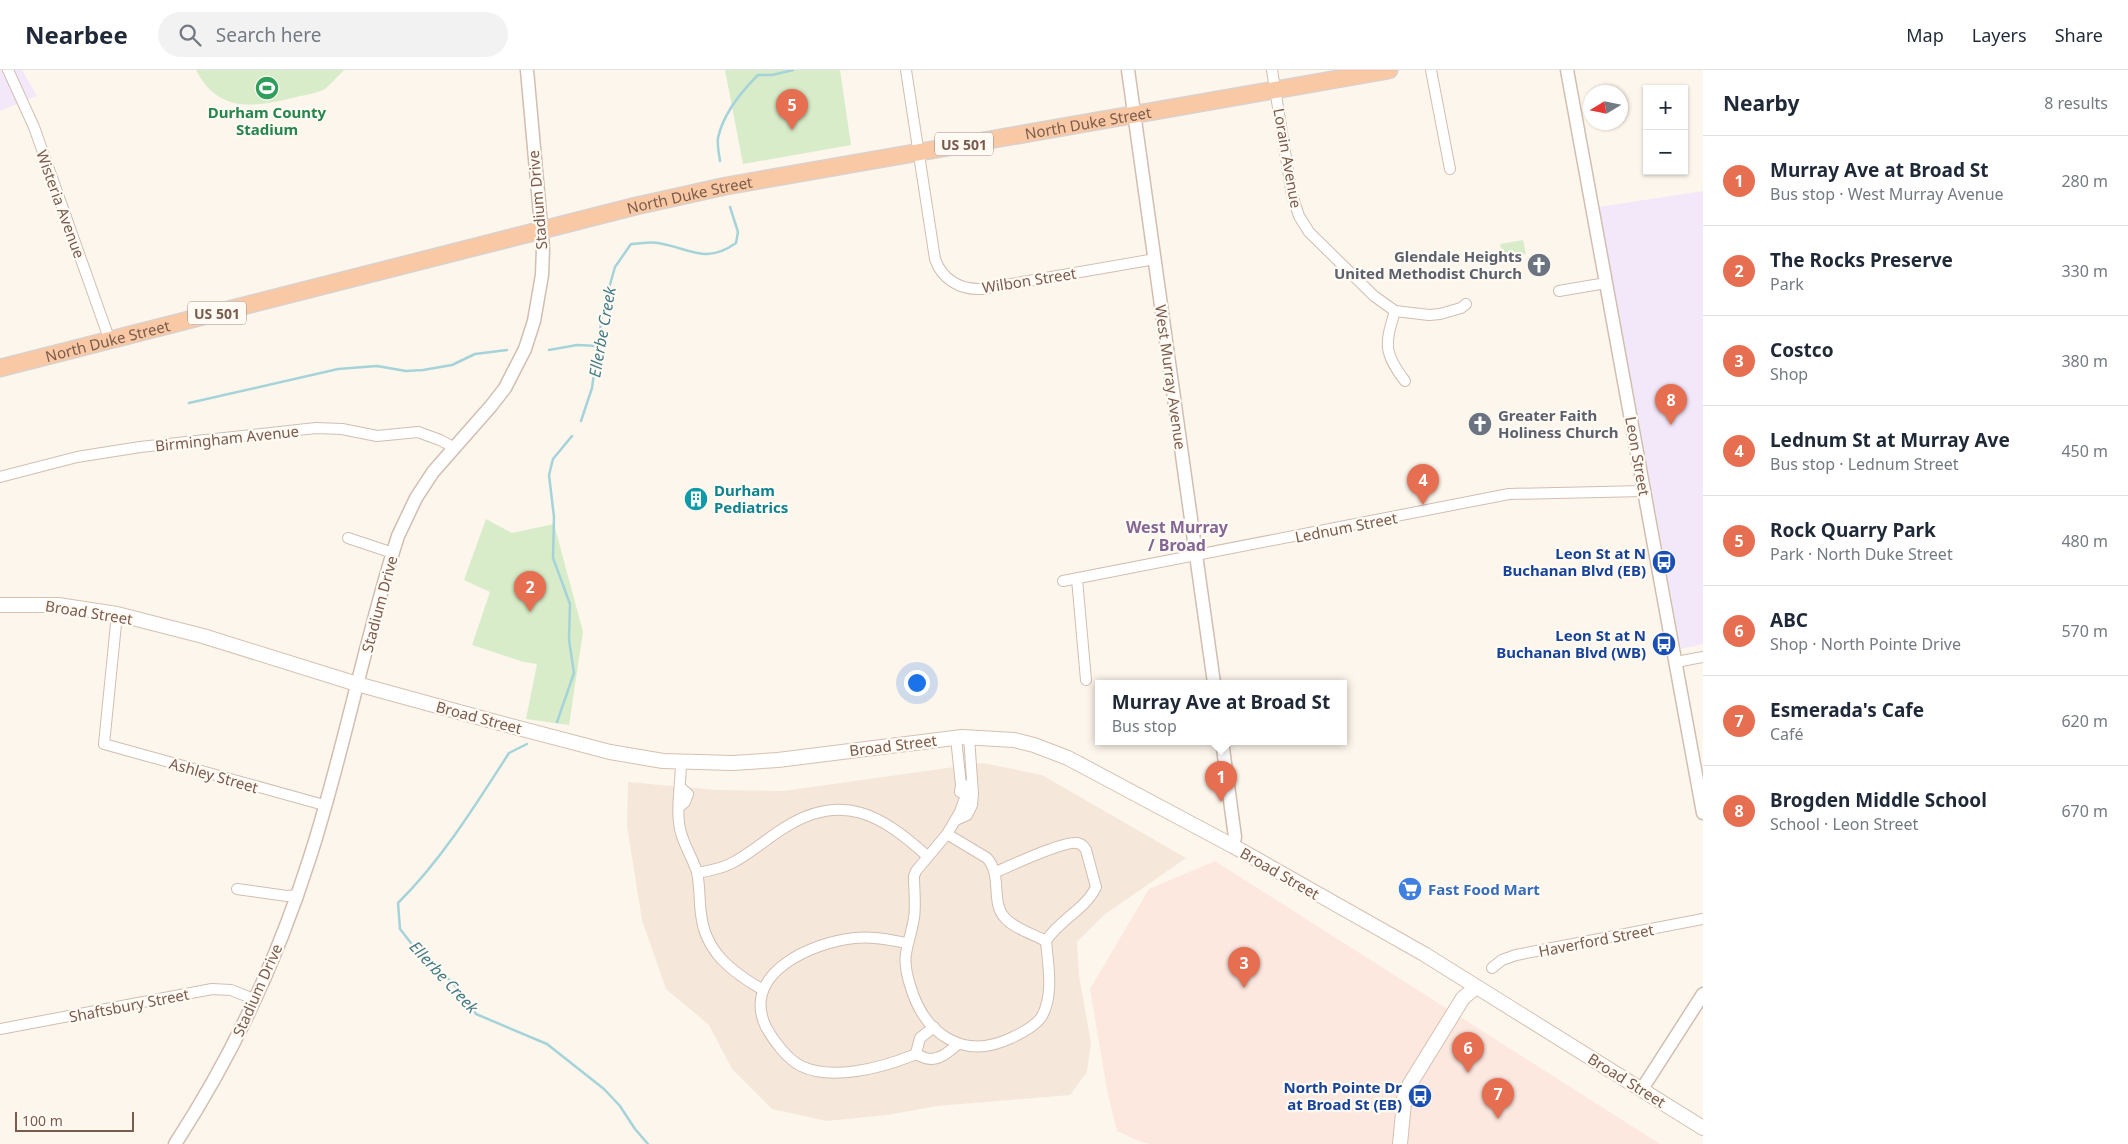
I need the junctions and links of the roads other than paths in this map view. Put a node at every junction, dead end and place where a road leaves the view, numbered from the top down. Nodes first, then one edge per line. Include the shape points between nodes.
1 (8, 70) edge
2 (527, 70) edge
3 (906, 70) edge
4 (1128, 70) edge
5 (1272, 70) edge
6 (1389, 70) edge
7 (1431, 70) edge
8 (1567, 70) edge
9 (1276, 89) junction
10 (1135, 114) junction
11 (918, 152) junction
12 (1450, 169) dead end
13 (542, 230) junction
14 (1155, 259) junction
15 (1606, 283) junction
16 (1559, 291) dead end
17 (1466, 304) dead end
18 (1395, 311) junction
19 (110, 341) junction
20 (0, 368) edge
21 (1405, 381) dead end
22 (453, 447) junction
23 (0, 477) edge
24 (1644, 491) junction
25 (348, 538) dead end
26 (393, 552) junction
27 (1197, 556) junction
28 (1077, 579) junction
29 (1063, 581) dead end
30 (0, 605) edge
31 (117, 614) junction
32 (1703, 657) edge
33 (1676, 662) junction
34 (1086, 680) dead end
35 (1214, 680) edge
36 (357, 684) junction
37 (963, 737) junction
38 (1223, 745) edge
39 (682, 762) junction
40 (966, 786) junction
41 (324, 806) junction
42 (1703, 813) edge
43 (956, 820) junction
44 (947, 834) junction
45 (1233, 846) junction
46 (927, 856) junction
47 (996, 872) junction
48 (697, 873) junction
49 (237, 889) dead end
50 (298, 895) junction
51 (1703, 918) edge
52 (1046, 941) junction
53 (907, 942) junction
54 (1492, 968) dead end
55 (1476, 987) junction
56 (763, 990) junction
57 (1703, 994) edge
58 (256, 1000) junction
59 (934, 1027) junction
60 (0, 1029) edge
61 (958, 1044) junction
62 (916, 1054) junction
63 (1642, 1089) junction
64 (1703, 1128) edge
65 (176, 1144) edge
66 (1400, 1144) edge

1 - 19 street, Wisteria Avenue via 34,127
2 - 13 street, Stadium Drive
3 - 11 street, Wilbon Street
4 - 10 street, West Murray Avenue
5 - 9 street, Lorain Avenue
6 - 9 highway, North Duke Street / US 501
7 - 12 street
8 - 15 street, Leon Street
9 - 10 highway, North Duke Street / US 501
9 - 18 street, Lorain Avenue via 1292,195 1299,216 1310,232 1360,283
10 - 11 highway, North Duke Street / US 501
10 - 14 street, West Murray Avenue
11 - 13 highway, North Duke Street / US 501 via 726,186
11 - 14 street, Wilbon Street via 935,259 942,272 958,285 982,289
13 - 19 highway, North Duke Street / US 501
13 - 22 street, Stadium Drive via 538,299 525,349 505,388
14 - 27 street, West Murray Avenue
15 - 16 street
15 - 24 street, Leon Street
17 - 18 street, Lorain Avenue via 1440,314
18 - 21 street via 1388,334 1388,352
19 - 20 highway, North Duke Street / US 501
22 - 23 street, Birmingham Avenue via 418,432 377,436 316,428 140,447 77,457
22 - 26 street, Stadium Drive via 416,498
24 - 27 street, Lednum Street via 1509,494
24 - 33 street, Leon Street
25 - 26 street
26 - 36 street, Stadium Drive
27 - 28 street, Lednum Street
27 - 35 street, West Murray Avenue
28 - 29 street, Lednum Street
28 - 34 street
30 - 31 main road, Broad Street via 58,605
31 - 36 main road, Broad Street via 243,648
31 - 41 street, Ashley Street via 104,744
32 - 33 street
33 - 42 street, Leon Street
36 - 39 main road, Broad Street via 635,757
36 - 41 street, Stadium Drive
37 - 39 main road, Broad Street via 778,760
37 - 40 street
37 - 45 main road, Broad Street via 1014,740 1054,752
38 - 45 street via 1235,837
39 - 48 street via 678,799 681,833
40 - 43 street via 955,808
40 - 43 street via 969,800 967,816
41 - 50 street, Stadium Drive
43 - 44 street
44 - 46 street
44 - 47 street via 987,858
45 - 55 main road, Broad Street
46 - 48 street via 904,834 874,816 832,810 795,821 731,864
46 - 53 street via 914,876 915,910
47 - 52 street via 1000,912 1015,925
47 - 52 street via 1040,853 1074,843 1083,845 1096,887 1092,897 1063,920
48 - 56 street via 702,921 711,947 726,966
49 - 50 street
50 - 58 street, Stadium Drive
51 - 54 street, Haverford Street via 1516,955
52 - 61 street via 1049,988 1048,1002 1041,1017 1027,1030 998,1044 978,1047
53 - 56 street via 865,937 831,942 780,968
53 - 59 street via 904,962 910,987
55 - 63 main road, Broad Street
55 - 66 main road via 1404,1109
56 - 62 street via 761,1008 767,1028 800,1066 815,1070 861,1071
57 - 63 street
58 - 60 street, Shaftsbury Street via 231,990 212,989
58 - 65 street, Stadium Drive via 201,1105
59 - 61 street
59 - 62 street via 920,1038
61 - 62 street via 932,1059
63 - 64 main road, Broad Street

